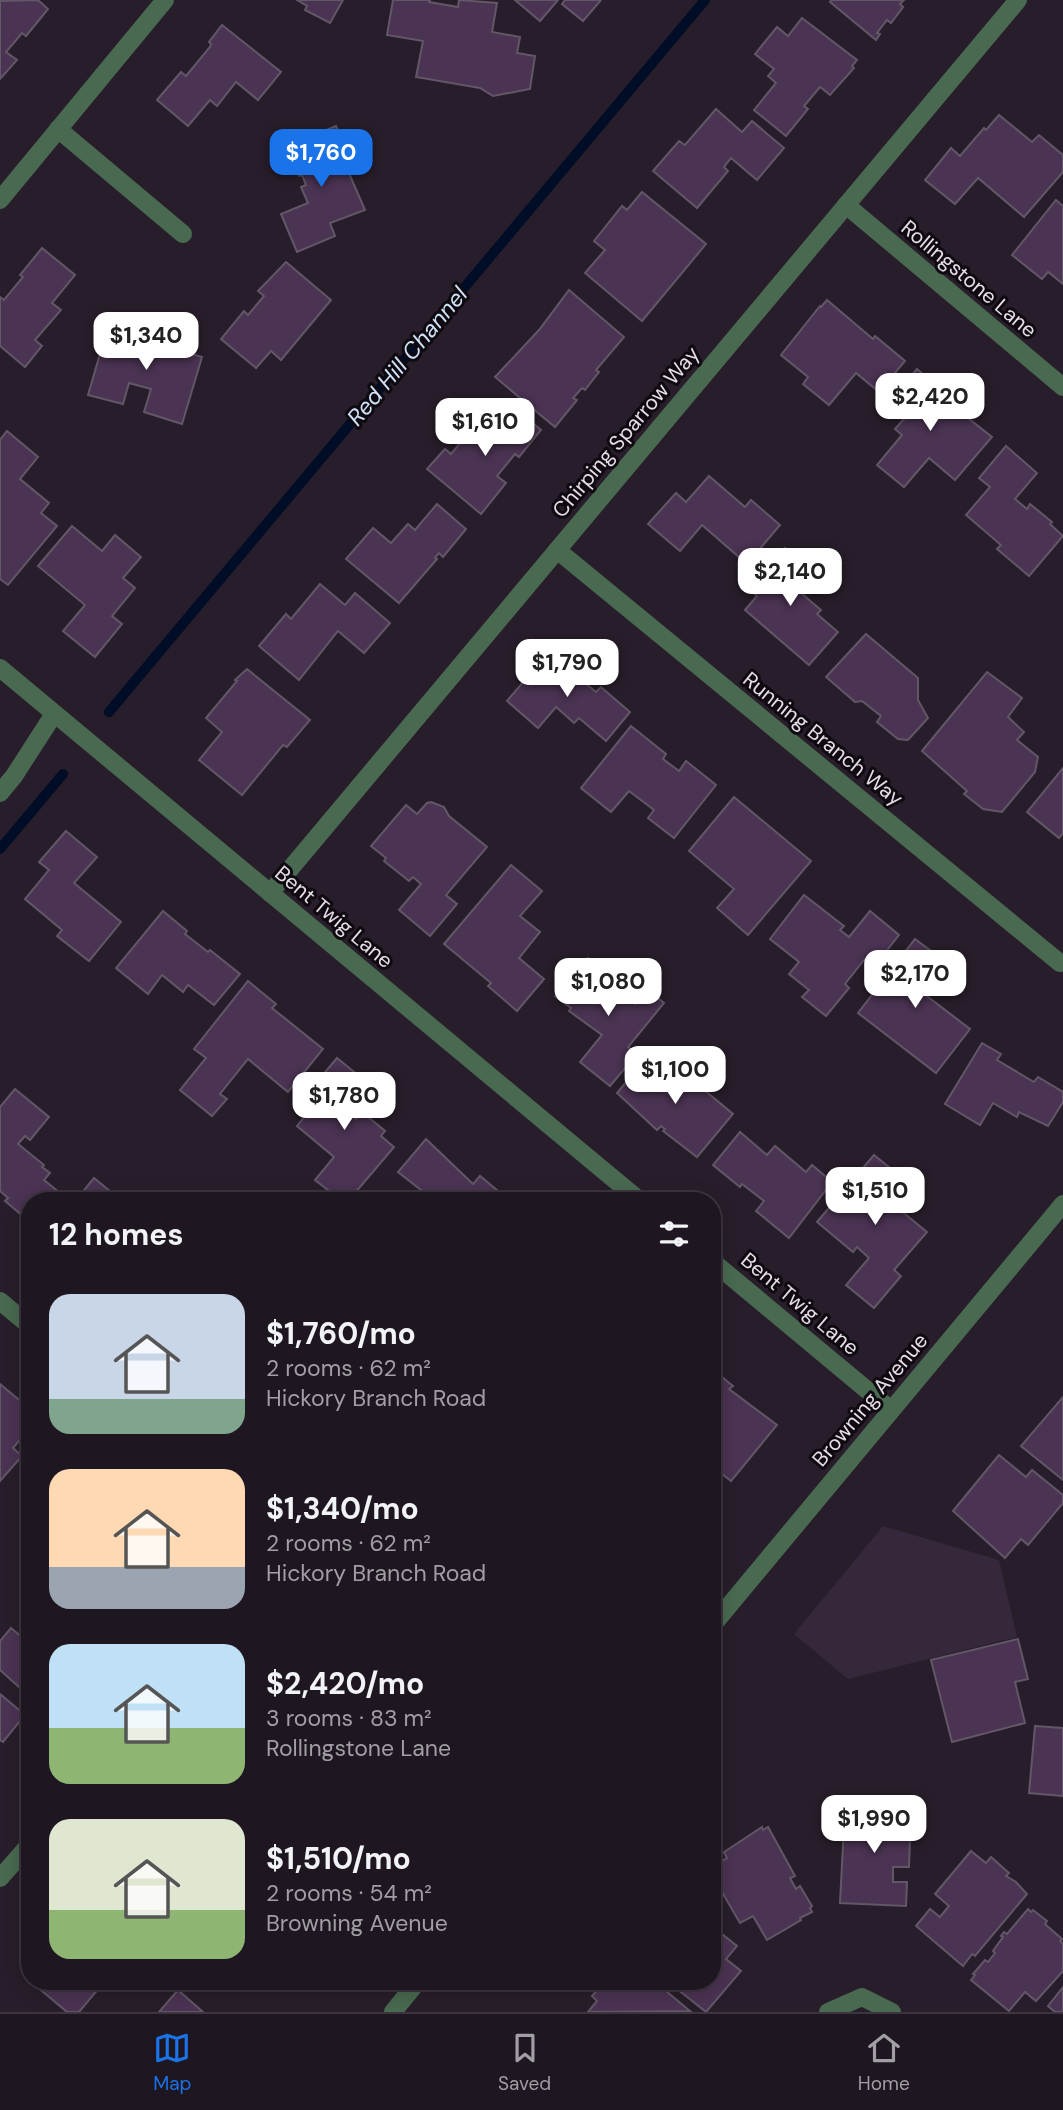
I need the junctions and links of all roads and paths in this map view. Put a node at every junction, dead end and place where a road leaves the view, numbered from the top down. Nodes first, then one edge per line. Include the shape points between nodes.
1 (165, 0) edge
2 (1018, 0) edge
3 (58, 129) junction
4 (0, 200) edge
5 (846, 205) junction
6 (183, 234) dead end
7 (1063, 387) edge
8 (557, 550) junction
9 (0, 668) edge
10 (54, 713) junction
11 (0, 793) edge
12 (270, 893) junction
13 (1060, 964) dead end
14 (629, 1192) edge
15 (1063, 1204) edge
16 (721, 1268) edge
17 (0, 1301) edge
18 (21, 1318) edge
19 (891, 1410) junction
20 (721, 1615) edge
21 (21, 1854) edge
22 (0, 1878) edge
23 (411, 1990) edge
24 (393, 2012) edge
25 (828, 2012) edge
26 (892, 2012) edge

1 - 3 street
2 - 5 street, Chirping Sparrow Way
3 - 4 street
3 - 6 street
5 - 7 street, Rollingstone Lane
5 - 8 street, Chirping Sparrow Way
8 - 12 street, Chirping Sparrow Way
8 - 13 street, Running Branch Way
9 - 10 street, Bent Twig Lane
10 - 11 street
10 - 12 street, Bent Twig Lane
12 - 14 street, Bent Twig Lane
15 - 19 street, Browning Avenue
16 - 19 street, Bent Twig Lane
17 - 18 street
19 - 20 street, Browning Avenue
21 - 22 street
23 - 24 street
25 - 26 street via 862,1997

